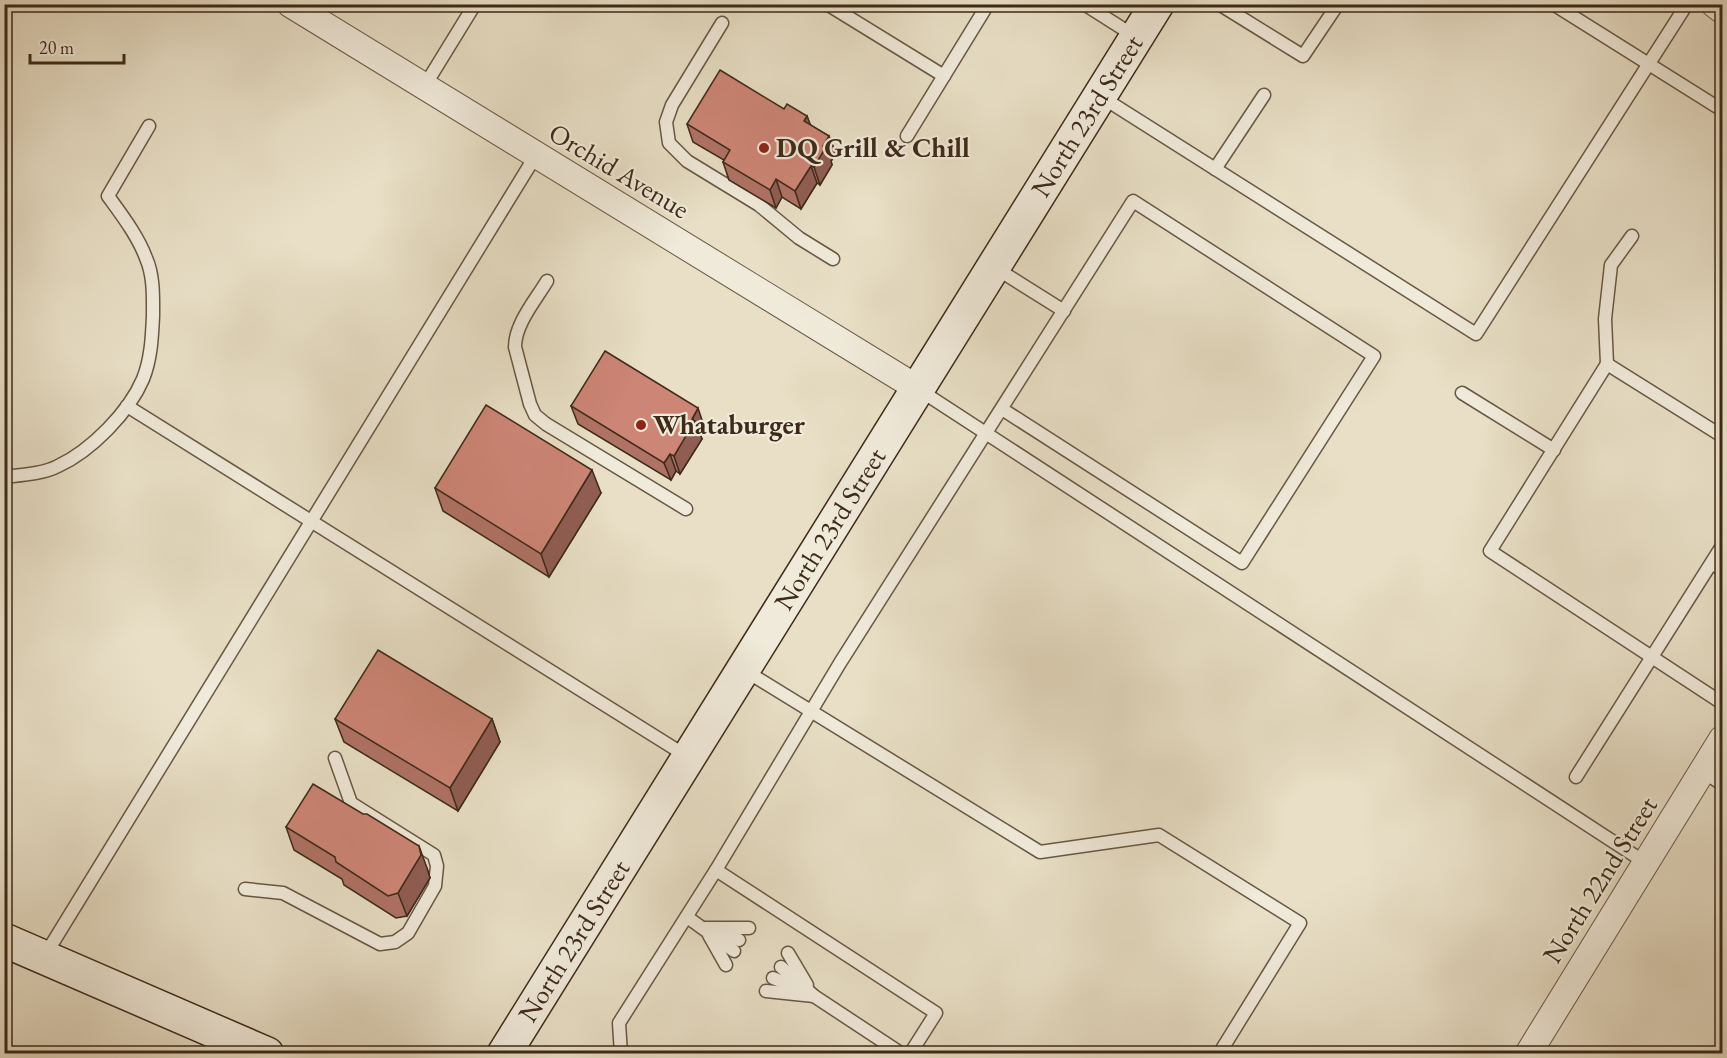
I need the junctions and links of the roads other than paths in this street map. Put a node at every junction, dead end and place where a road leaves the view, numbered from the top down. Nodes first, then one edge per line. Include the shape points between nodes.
1 (290, 4) edge
2 (475, 4) edge
3 (827, 4) edge
4 (988, 4) edge
5 (1084, 4) edge
6 (1157, 4) edge
7 (1219, 4) edge
8 (1338, 4) edge
9 (1552, 4) edge
10 (1687, 4) edge
11 (1714, 4) edge
12 (1722, 10) edge
13 (722, 23) dead end
14 (1137, 37) junction
15 (1649, 64) junction
16 (944, 76) junction
17 (424, 87) junction
18 (1264, 95) dead end
19 (1100, 96) junction
20 (1722, 110) edge
21 (149, 126) dead end
22 (907, 136) dead end
23 (536, 155) junction
24 (1215, 169) junction
25 (1632, 236) dead end
26 (833, 259) dead end
27 (993, 267) junction
28 (546, 281) dead end
29 (1064, 311) junction
30 (1607, 364) junction
31 (917, 388) junction
32 (1462, 393) dead end
33 (127, 406) junction
34 (1002, 409) junction
35 (987, 433) junction
36 (1722, 436) edge
37 (1554, 450) junction
38 (4, 477) edge
39 (686, 509) dead end
40 (311, 523) junction
41 (1722, 546) edge
42 (1717, 566) edge
43 (1652, 659) junction
44 (743, 669) junction
45 (1722, 703) edge
46 (811, 711) junction
47 (1722, 739) edge
48 (335, 758) dead end
49 (688, 758) junction
50 (1576, 777) dead end
51 (1712, 777) edge
52 (1646, 863) junction
53 (716, 870) junction
54 (245, 889) dead end
55 (687, 917) junction
56 (705, 928) junction
57 (749, 928) dead end
58 (4, 940) edge
59 (736, 946) dead end
60 (788, 953) dead end
61 (44, 957) junction
62 (726, 965) dead end
63 (781, 967) dead end
64 (773, 978) dead end
65 (766, 991) dead end
66 (814, 996) junction
67 (267, 1053) edge
68 (504, 1053) edge
69 (621, 1053) edge
70 (902, 1053) edge
71 (910, 1053) edge
72 (1219, 1053) edge
73 (1528, 1053) edge

1 - 17 street, Orchid Avenue
2 - 17 lane
3 - 16 lane
4 - 16 lane
5 - 14 lane
6 - 14 main road, North 23rd Street
7 - 8 lane via 1303,56
9 - 15 lane
10 - 15 lane
11 - 12 street
13 - 26 lane via 672,105 666,122 669,143 687,161
14 - 19 main road, North 23rd Street
15 - 20 lane
15 - 24 lane via 1476,334
16 - 22 lane
17 - 23 street, Orchid Avenue
18 - 24 lane
19 - 24 lane
19 - 27 main road, North 23rd Street
21 - 33 lane via 108,196 147,258 153,288 153,342 143,380
23 - 31 street, Orchid Avenue
23 - 40 lane
25 - 30 lane via 1611,265 1605,319
27 - 29 lane
27 - 31 main road, North 23rd Street
28 - 39 lane via 515,337 535,415
29 - 34 lane
29 - 34 lane via 1133,201 1374,356 1242,563
30 - 36 lane
30 - 37 lane
31 - 35 lane
31 - 44 main road, North 23rd Street
32 - 37 lane
33 - 38 lane via 111,426 57,467
33 - 40 lane
34 - 35 lane
35 - 46 lane
35 - 52 lane
37 - 43 lane via 1490,551
40 - 49 lane
40 - 61 lane
41 - 42 lane
42 - 43 lane
43 - 45 lane
43 - 50 lane
44 - 46 lane
44 - 49 main road, North 23rd Street
46 - 53 lane
46 - 72 lane via 1040,852 1159,835 1300,923
47 - 51 street, North 22nd Street
48 - 54 lane via 351,803 434,855 435,886 408,933 395,942 380,944 283,893
49 - 68 main road, North 23rd Street
51 - 52 street, North 22nd Street
52 - 73 street, North 22nd Street
53 - 55 lane
53 - 71 lane via 936,1013
55 - 56 lane
55 - 69 lane via 619,1023
56 - 57 lane
56 - 59 lane
56 - 62 lane
58 - 61 main road
60 - 66 lane
61 - 67 main road
63 - 66 lane
64 - 66 lane
65 - 66 lane
66 - 70 lane

